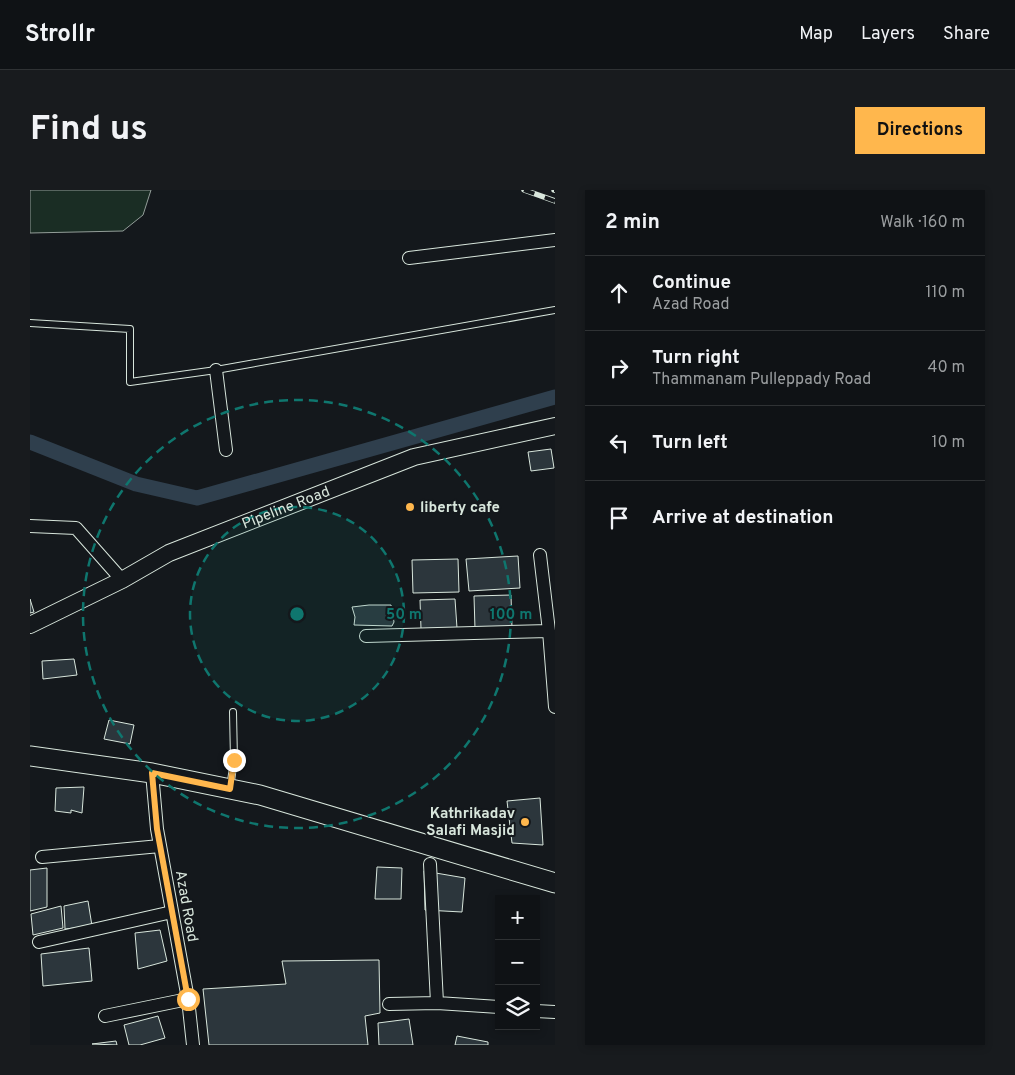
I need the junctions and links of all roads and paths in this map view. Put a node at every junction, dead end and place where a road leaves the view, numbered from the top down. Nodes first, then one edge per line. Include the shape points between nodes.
1 (555, 240) edge
2 (409, 258) dead end
3 (555, 310) edge
4 (30, 323) edge
5 (216, 370) junction
6 (555, 426) edge
7 (226, 450) dead end
8 (30, 526) edge
9 (540, 555) dead end
10 (122, 580) junction
11 (30, 625) edge
12 (549, 631) junction
13 (366, 636) dead end
14 (554, 672) edge
15 (555, 707) edge
16 (233, 712) dead end
17 (30, 756) edge
18 (152, 773) junction
19 (230, 789) junction
20 (160, 846) junction
21 (42, 857) dead end
22 (430, 864) dead end
23 (555, 883) edge
24 (172, 912) junction
25 (39, 942) dead end
26 (188, 999) junction
27 (437, 1002) junction
28 (389, 1004) dead end
29 (495, 1008) edge
30 (540, 1010) edge
31 (555, 1012) edge
32 (105, 1016) dead end
33 (194, 1045) edge

1 - 2 street
3 - 5 lane
4 - 5 lane via 130,329 130,382
5 - 7 street
6 - 10 street, Pipeline Road via 414,457 169,553
8 - 10 street via 76,528
9 - 12 street
10 - 11 street, Pipeline Road
12 - 13 street
12 - 14 street
14 - 15 street
16 - 19 lane via 234,760
17 - 18 main road
18 - 19 main road
18 - 20 street, Azad Road
19 - 23 main road via 260,795
20 - 21 street
20 - 24 street, Azad Road
22 - 27 street
24 - 25 street
24 - 26 street, Azad Road
26 - 32 street
26 - 33 street, Azad Road
27 - 28 street
27 - 29 street
30 - 31 street

